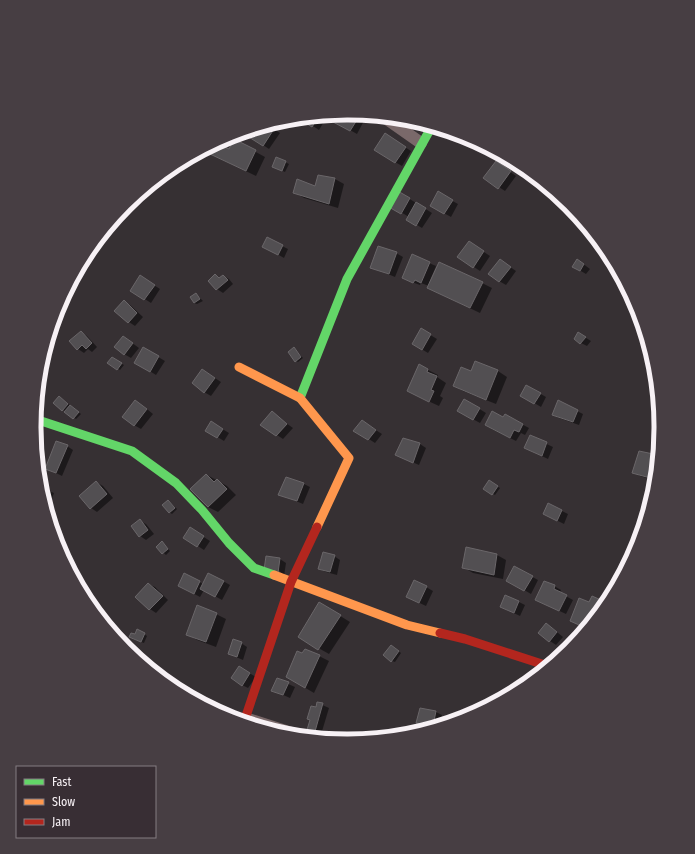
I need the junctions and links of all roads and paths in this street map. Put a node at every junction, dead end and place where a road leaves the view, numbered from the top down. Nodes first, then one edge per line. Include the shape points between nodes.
1 (394, 124) edge
2 (428, 131) edge
3 (421, 143) junction
4 (239, 367) dead end
5 (300, 398) junction
6 (41, 421) edge
7 (291, 582) junction
8 (542, 664) edge
9 (246, 716) edge

1 - 3 street
2 - 3 street
3 - 5 street via 347,279
4 - 5 street
5 - 7 street via 349,458
6 - 7 street via 132,451 176,483 254,568
7 - 8 street via 407,624 465,639
7 - 9 street

